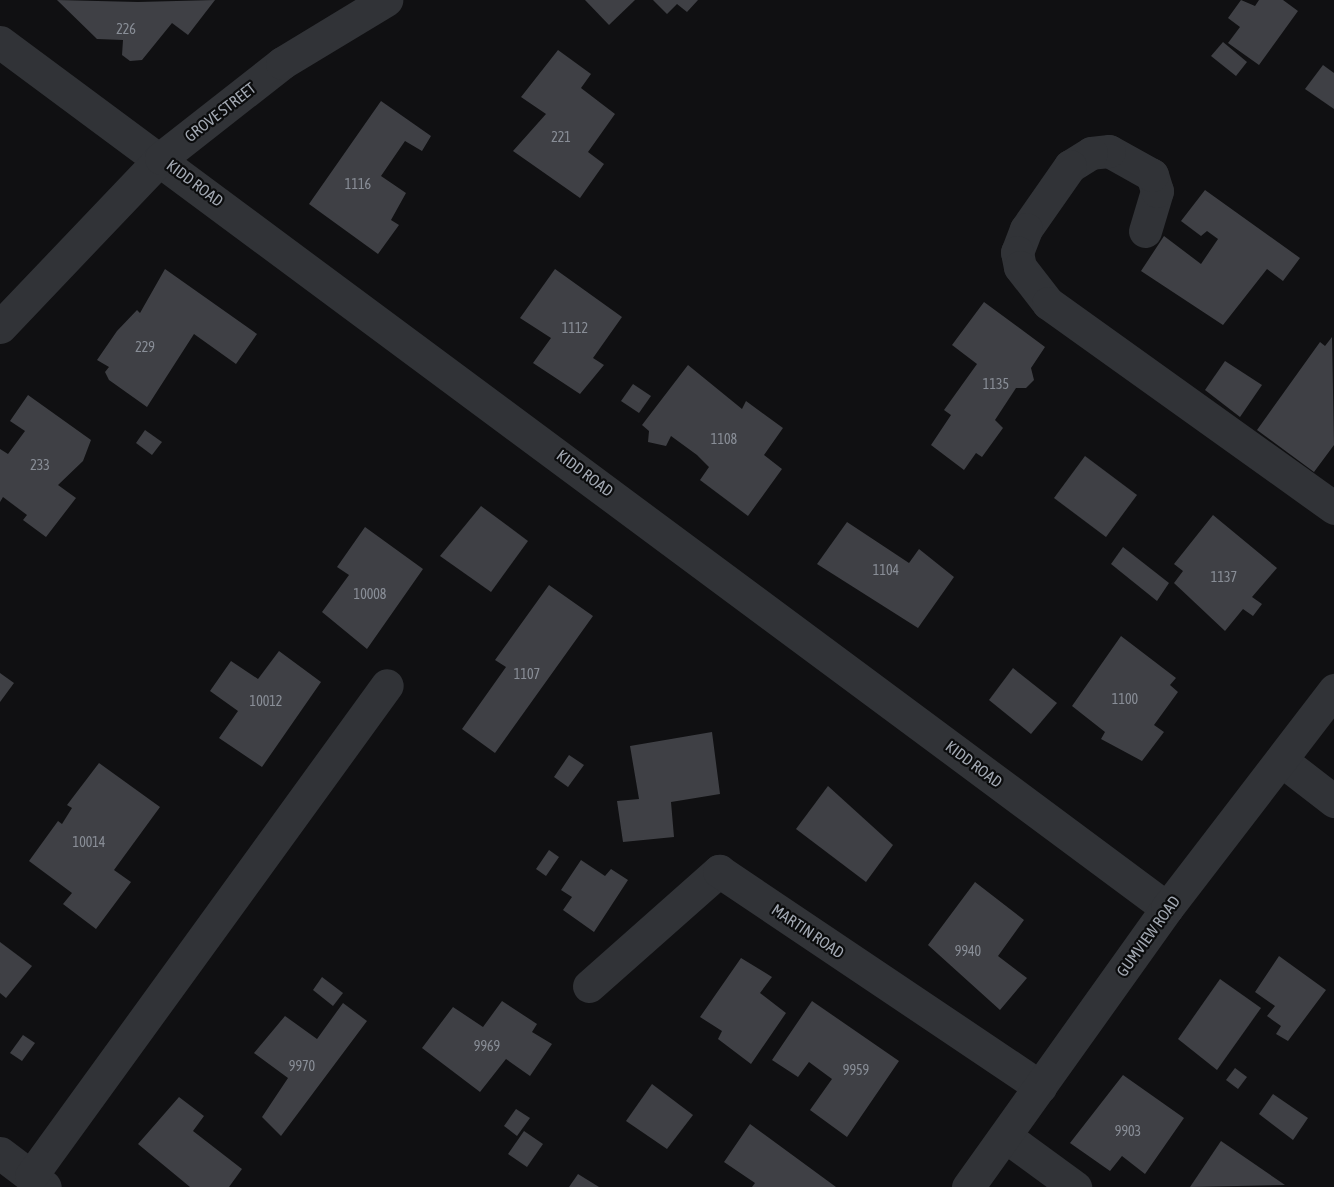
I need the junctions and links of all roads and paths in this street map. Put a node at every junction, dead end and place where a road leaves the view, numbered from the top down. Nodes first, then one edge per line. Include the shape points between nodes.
1 (386, 0) edge
2 (0, 42) edge
3 (161, 158) junction
4 (1145, 231) dead end
5 (0, 327) edge
6 (1329, 496) edge
7 (387, 685) dead end
8 (1334, 690) edge
9 (1281, 760) junction
10 (1334, 801) edge
11 (1167, 908) junction
12 (589, 986) dead end
13 (1040, 1087) junction
14 (1005, 1136) junction
15 (1, 1156) edge
16 (38, 1181) edge
17 (968, 1187) edge
18 (1075, 1187) edge

1 - 3 street, GROVE STREET via 282,63
2 - 3 street, KIDD ROAD
3 - 5 street, GROVE STREET
3 - 11 street, KIDD ROAD
4 - 6 street via 1157,191 1152,175 1109,151 1091,153 1070,166 1026,228 1017,252 1020,267 1048,303
7 - 16 street
8 - 9 street, GUMVIEW ROAD
9 - 10 street
9 - 11 street, GUMVIEW ROAD
11 - 13 street, GUMVIEW ROAD
12 - 13 street, MARTIN ROAD via 719,871
13 - 14 street, GUMVIEW ROAD
14 - 17 street, GUMVIEW ROAD
14 - 18 street
15 - 16 street

